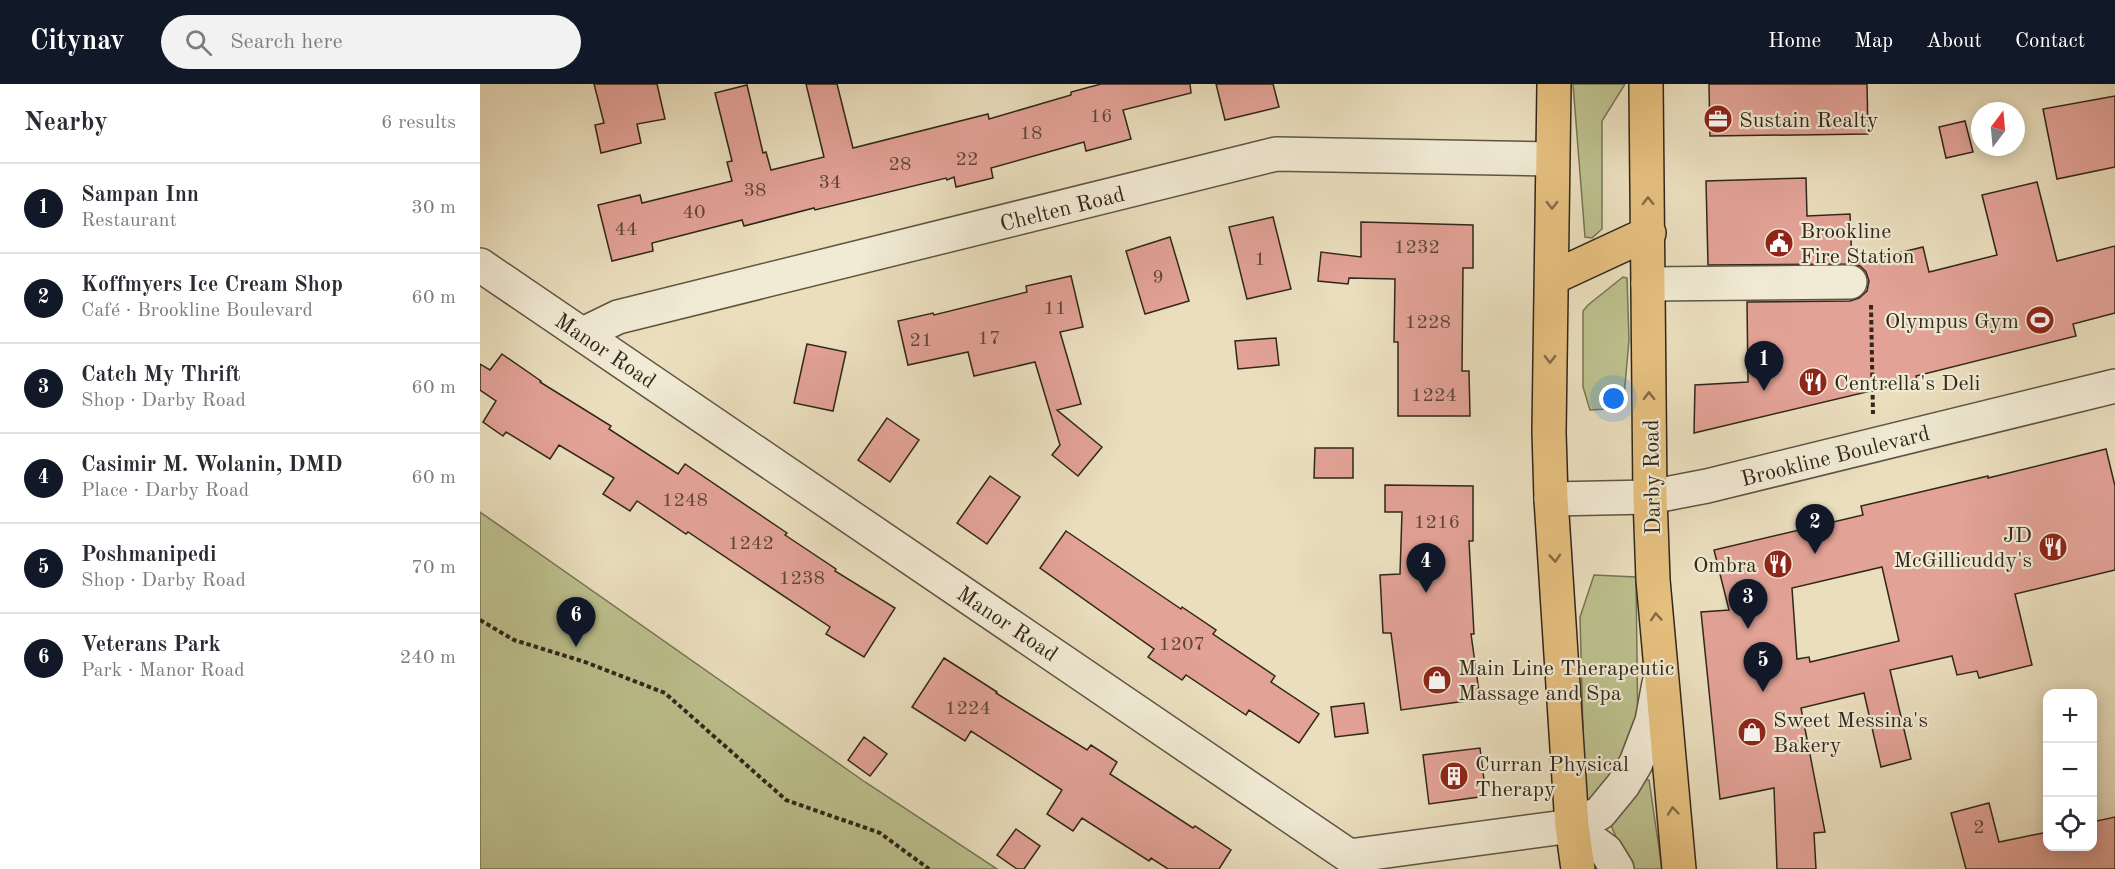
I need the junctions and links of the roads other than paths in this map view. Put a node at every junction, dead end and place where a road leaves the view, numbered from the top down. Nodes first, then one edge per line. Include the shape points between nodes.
1 (1554, 84) edge
2 (1646, 84) edge
3 (1552, 159) junction
4 (1649, 233) junction
5 (480, 265) edge
6 (1552, 278) junction
7 (1850, 282) road end
8 (1648, 284) junction
9 (583, 334) junction
10 (2115, 386) edge
11 (1650, 496) junction
12 (1551, 499) junction
13 (1660, 675) junction
14 (1572, 826) junction
15 (1578, 869) edge
16 (1617, 869) edge
17 (1679, 869) edge

1 - 3 main road
4 -> 2 main road, Darby Road
3 -> 6 main road
3 - 9 street, Chelten Road via 1276,154 618,317
4 - 6 main road
4 - 8 main road, Darby Road
5 - 9 street, Manor Road
6 -> 12 main road
7 - 8 street
11 -> 8 main road, Darby Road
9 - 14 street, Manor Road via 1349,856
10 - 11 street, Brookline Boulevard via 1707,486
11 - 12 street, Brookline Boulevard
13 -> 11 main road, Darby Road
12 -> 14 main road
13 - 14 street, Manor Road via 1652,721 1636,763 1600,813
17 -> 13 main road, Darby Road
14 - 15 main road
14 - 16 street via 1606,850

